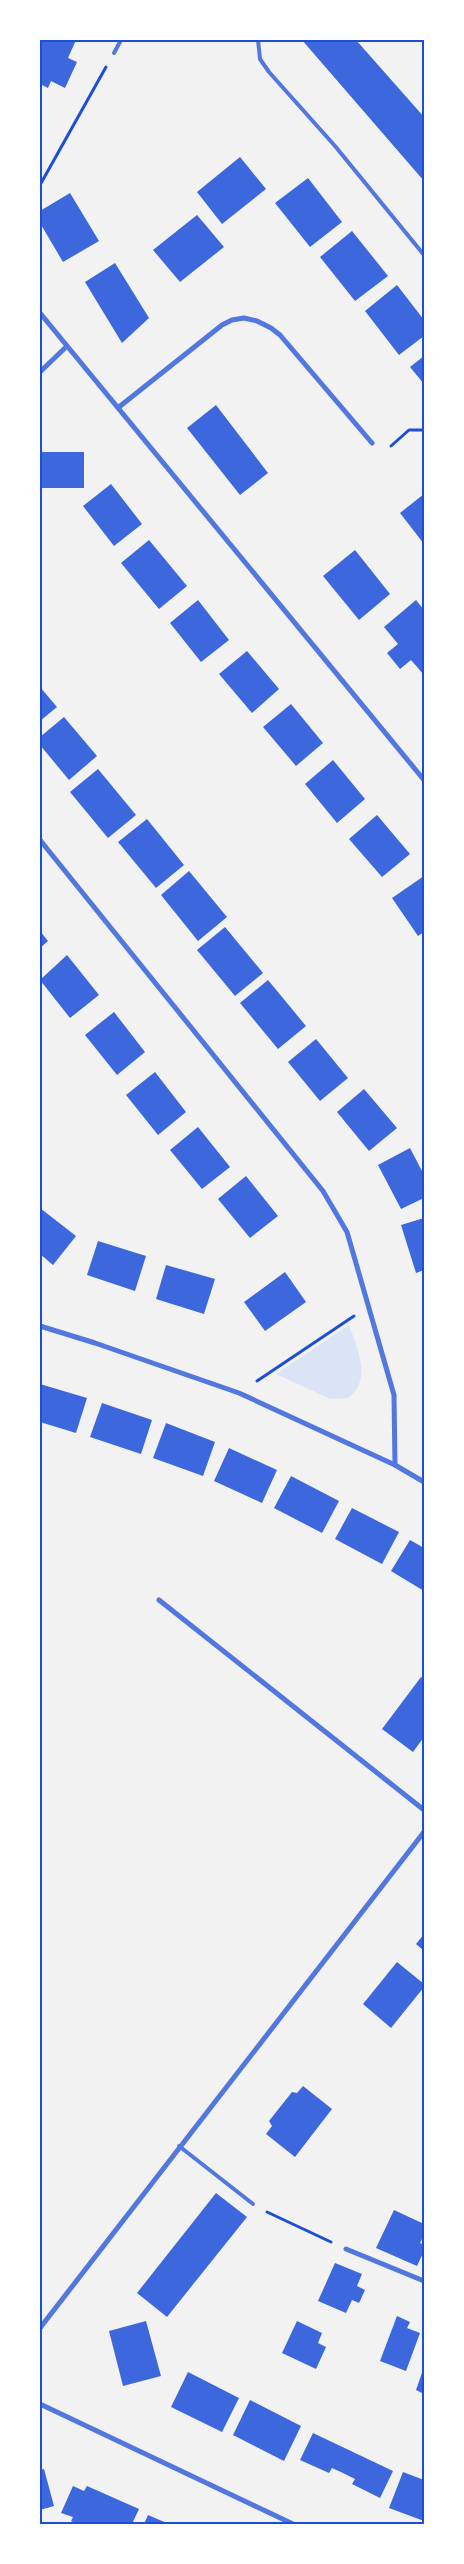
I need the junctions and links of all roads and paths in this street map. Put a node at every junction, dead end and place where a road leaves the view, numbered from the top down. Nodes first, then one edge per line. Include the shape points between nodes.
1 (121, 40) edge
2 (258, 40) edge
3 (114, 54) joint
4 (40, 185) edge
5 (424, 255) edge
6 (40, 313) edge
7 (67, 346) junction
8 (40, 372) edge
9 (119, 407) junction
10 (424, 430) edge
11 (372, 442) joint
12 (424, 780) edge
13 (40, 840) edge
14 (368, 1306) junction
15 (40, 1326) edge
16 (238, 1394) junction
17 (395, 1465) junction
18 (424, 1482) edge
19 (159, 1600) dead end
20 (424, 1810) edge
21 (424, 1832) edge
22 (179, 2146) junction
23 (254, 2204) joint
24 (346, 2249) joint
25 (424, 2281) edge
26 (40, 2328) edge
27 (40, 2404) edge
28 (293, 2524) edge

1 - 3 lane
2 - 5 lane via 260,59 269,72 335,146
3 - 4 path
6 - 7 street
7 - 8 street
7 - 9 street
9 - 11 street via 222,325 244,318 257,320 280,335
9 - 12 street
10 - 11 path via 409,430 382,454
13 - 14 street via 323,1191 348,1232
14 - 16 path
14 - 17 street via 394,1395
15 - 16 street
16 - 17 street
17 - 18 street
19 - 20 street
21 - 22 street
22 - 23 lane
22 - 26 street
23 - 24 path via 278,2219
24 - 25 street
27 - 28 street

